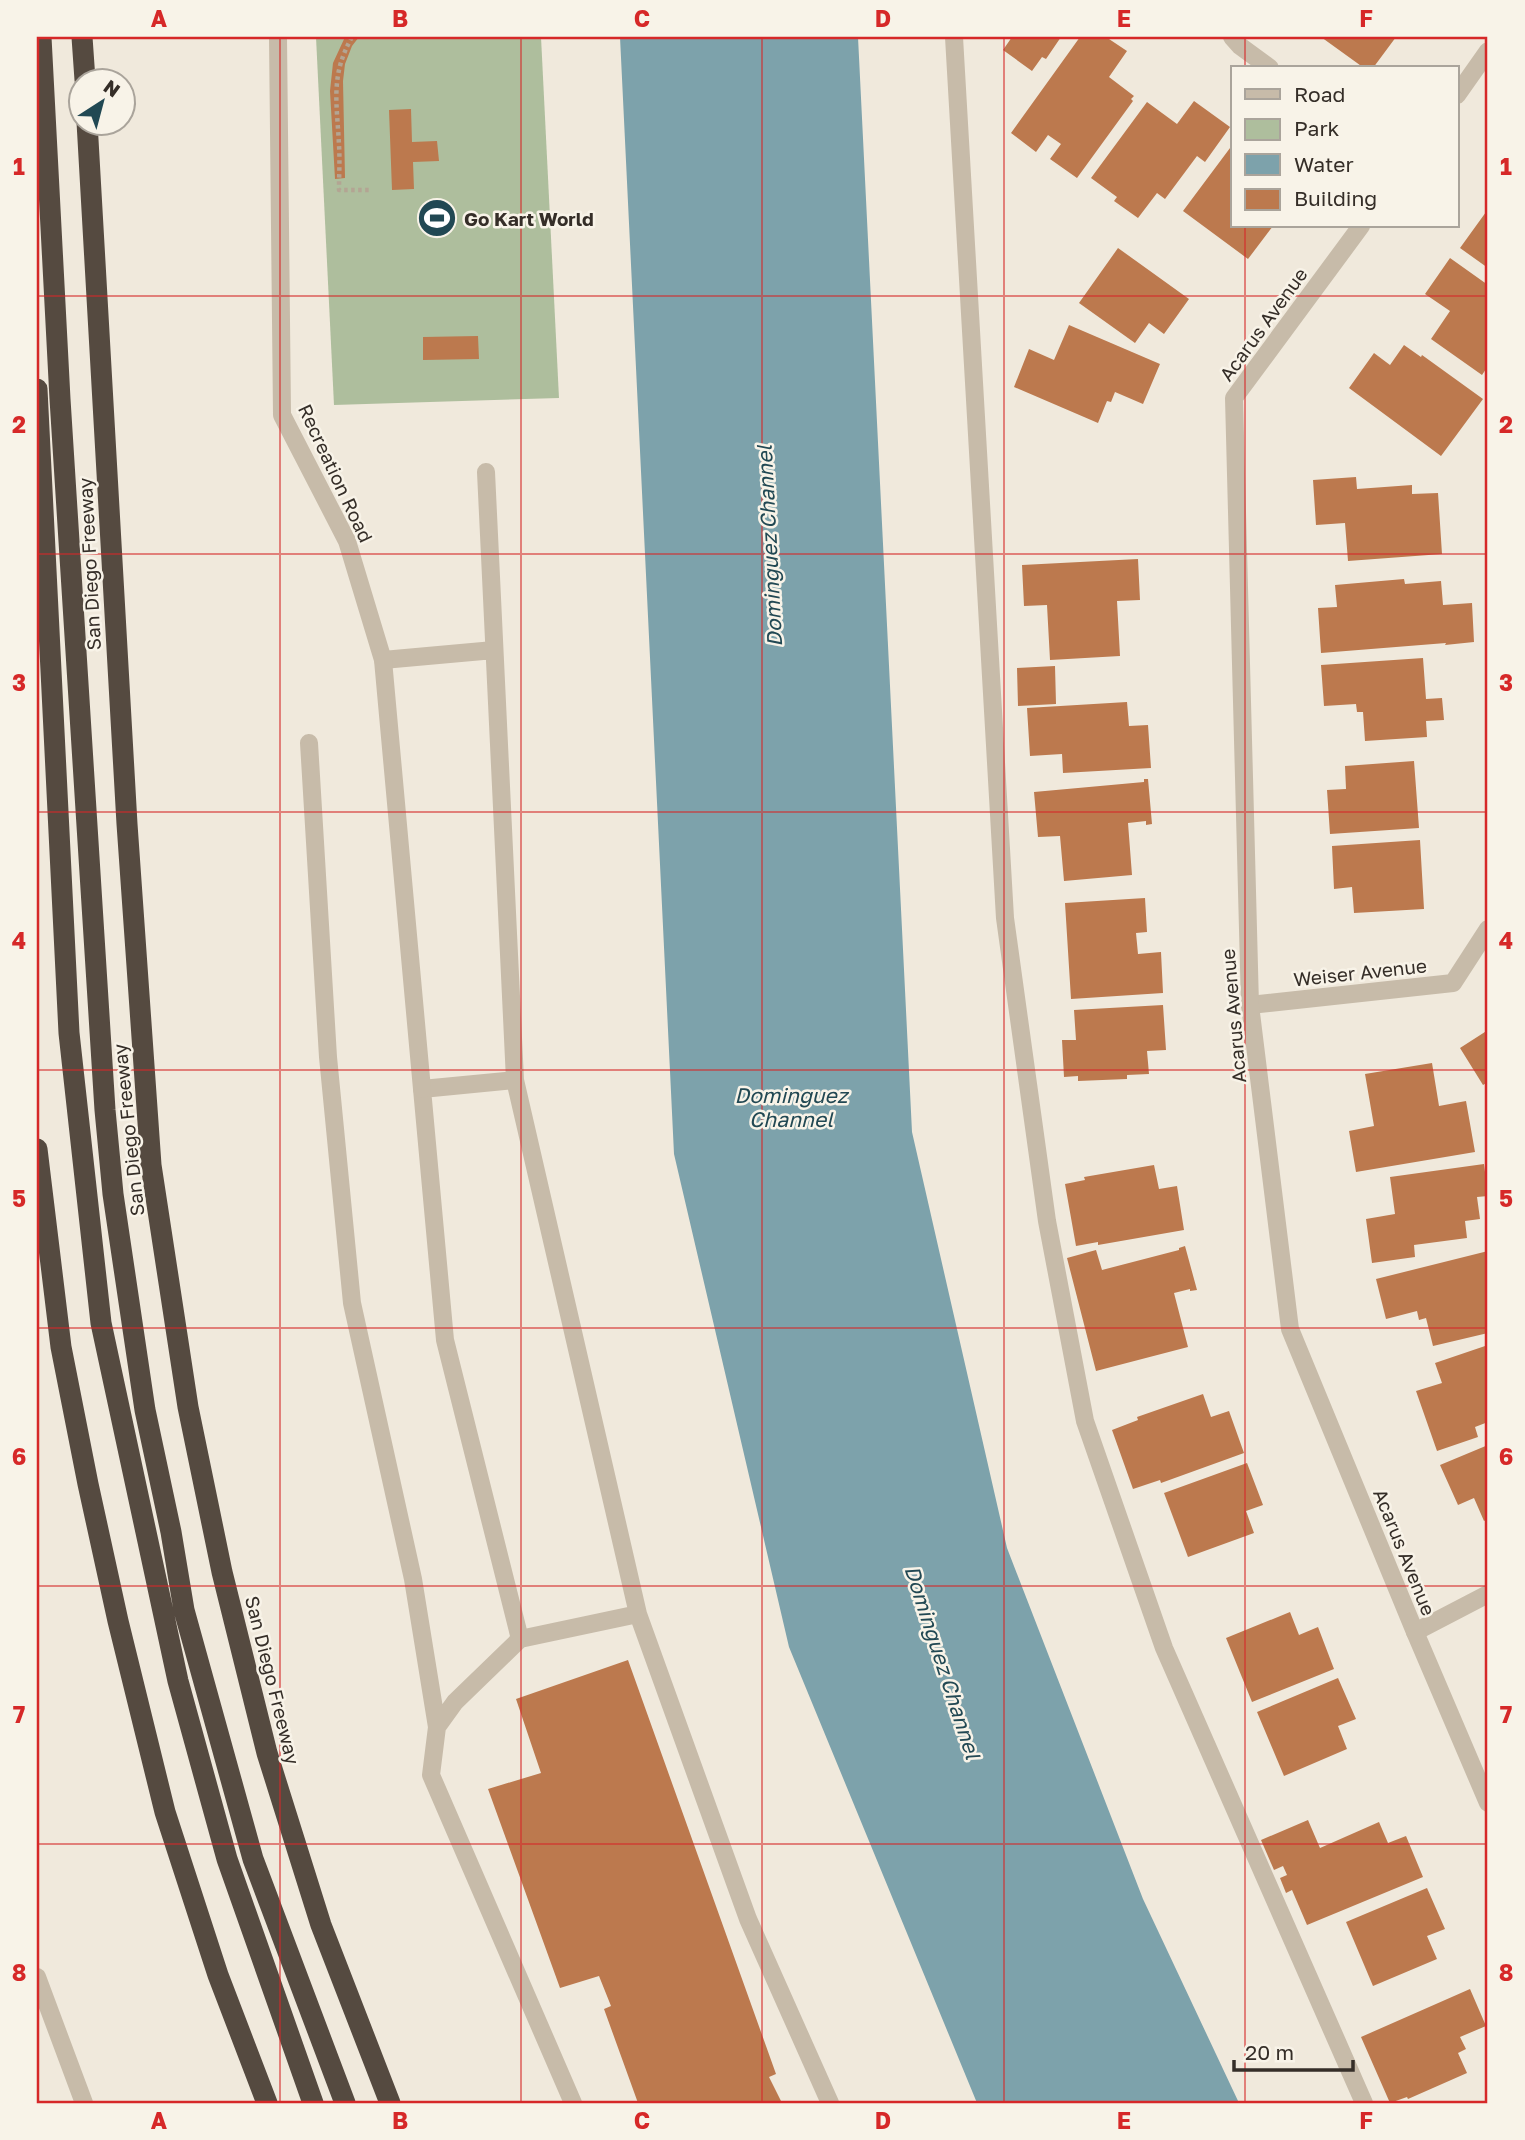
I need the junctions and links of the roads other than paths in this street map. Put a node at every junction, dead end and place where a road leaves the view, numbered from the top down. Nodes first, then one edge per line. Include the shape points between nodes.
1 (41, 37) edge
2 (82, 37) edge
3 (278, 37) edge
4 (954, 37) edge
5 (1232, 37) edge
6 (1488, 51) edge
7 (84, 66) edge
8 (1267, 66) edge
9 (1458, 94) edge
10 (88, 136) edge
11 (1360, 228) edge
12 (37, 389) edge
13 (486, 472) dead end
14 (494, 650) junction
15 (383, 660) junction
16 (309, 743) dead end
17 (1488, 929) edge
18 (1250, 1005) junction
19 (515, 1080) junction
20 (422, 1088) junction
21 (37, 1149) edge
22 (1488, 1594) edge
23 (638, 1614) junction
24 (1415, 1632) junction
25 (520, 1639) junction
26 (437, 1727) junction
27 (1488, 1803) edge
28 (37, 1977) edge
29 (84, 2103) edge
30 (267, 2103) edge
31 (313, 2103) edge
32 (345, 2103) edge
33 (390, 2103) edge
34 (573, 2103) edge
35 (830, 2103) edge
36 (1364, 2103) edge

1 - 32 highway via 60,399 113,1194 145,1410 184,1610 254,1859
2 - 7 highway
3 - 15 street, Recreation Road via 282,415 347,541
4 - 36 street via 1005,918 1047,1221 1085,1421 1164,1648
5 - 8 street
6 - 9 street
10 - 33 highway, San Diego Freeway via 127,824 153,1179 188,1407 222,1572 267,1753 321,1924
11 - 18 street, Acarus Avenue via 1234,398
12 - 31 highway via 69,1033 101,1323 178,1681 227,1859
13 - 14 street
14 - 15 street
14 - 19 street
15 - 20 street, Recreation Road
16 - 26 street via 328,1057 352,1303 413,1578
17 - 18 street, Weiser Avenue via 1453,984
18 - 24 street, Acarus Avenue via 1290,1329
19 - 20 street
19 - 23 street
20 - 25 street, Recreation Road via 445,1340
21 - 30 highway via 61,1347 118,1622 165,1812 218,1975
22 - 24 street
23 - 25 street
23 - 35 street via 748,1919
24 - 27 street, Acarus Avenue
25 - 26 street via 455,1702
26 - 34 street via 430,1775
28 - 29 street

